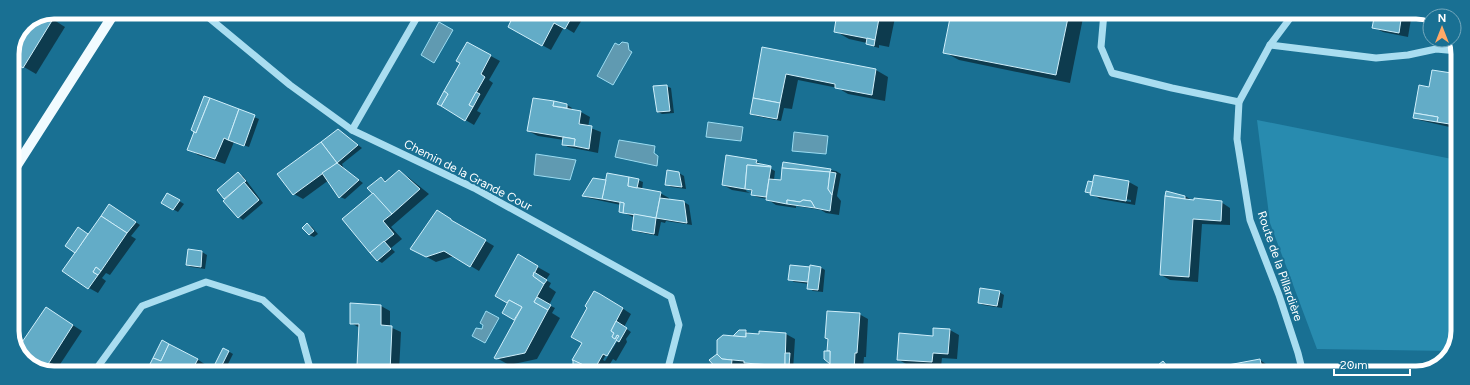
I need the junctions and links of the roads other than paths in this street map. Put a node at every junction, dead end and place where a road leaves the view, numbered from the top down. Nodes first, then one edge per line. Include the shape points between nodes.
1 (111, 19) edge
2 (210, 19) edge
3 (416, 19) edge
4 (1103, 19) edge
5 (1290, 19) edge
6 (1270, 45) junction
7 (1451, 50) edge
8 (1239, 102) junction
9 (352, 130) junction
10 (19, 162) edge
11 (98, 366) edge
12 (309, 366) edge
13 (669, 366) edge
14 (1301, 366) edge

1 - 10 main road
2 - 9 street, Chemin de la Grande Cour via 290,85
3 - 9 street
4 - 8 street via 1101,47 1112,73
5 - 6 street, Route de la Pillardière
6 - 7 street via 1376,58 1408,55 1436,48
6 - 8 street, Route de la Pillardière
8 - 14 street, Route de la Pillardière via 1237,139 1250,220 1279,295
9 - 13 street, Chemin de la Grande Cour via 474,188 671,297 679,325
11 - 12 street via 142,306 206,282 263,300 301,335

